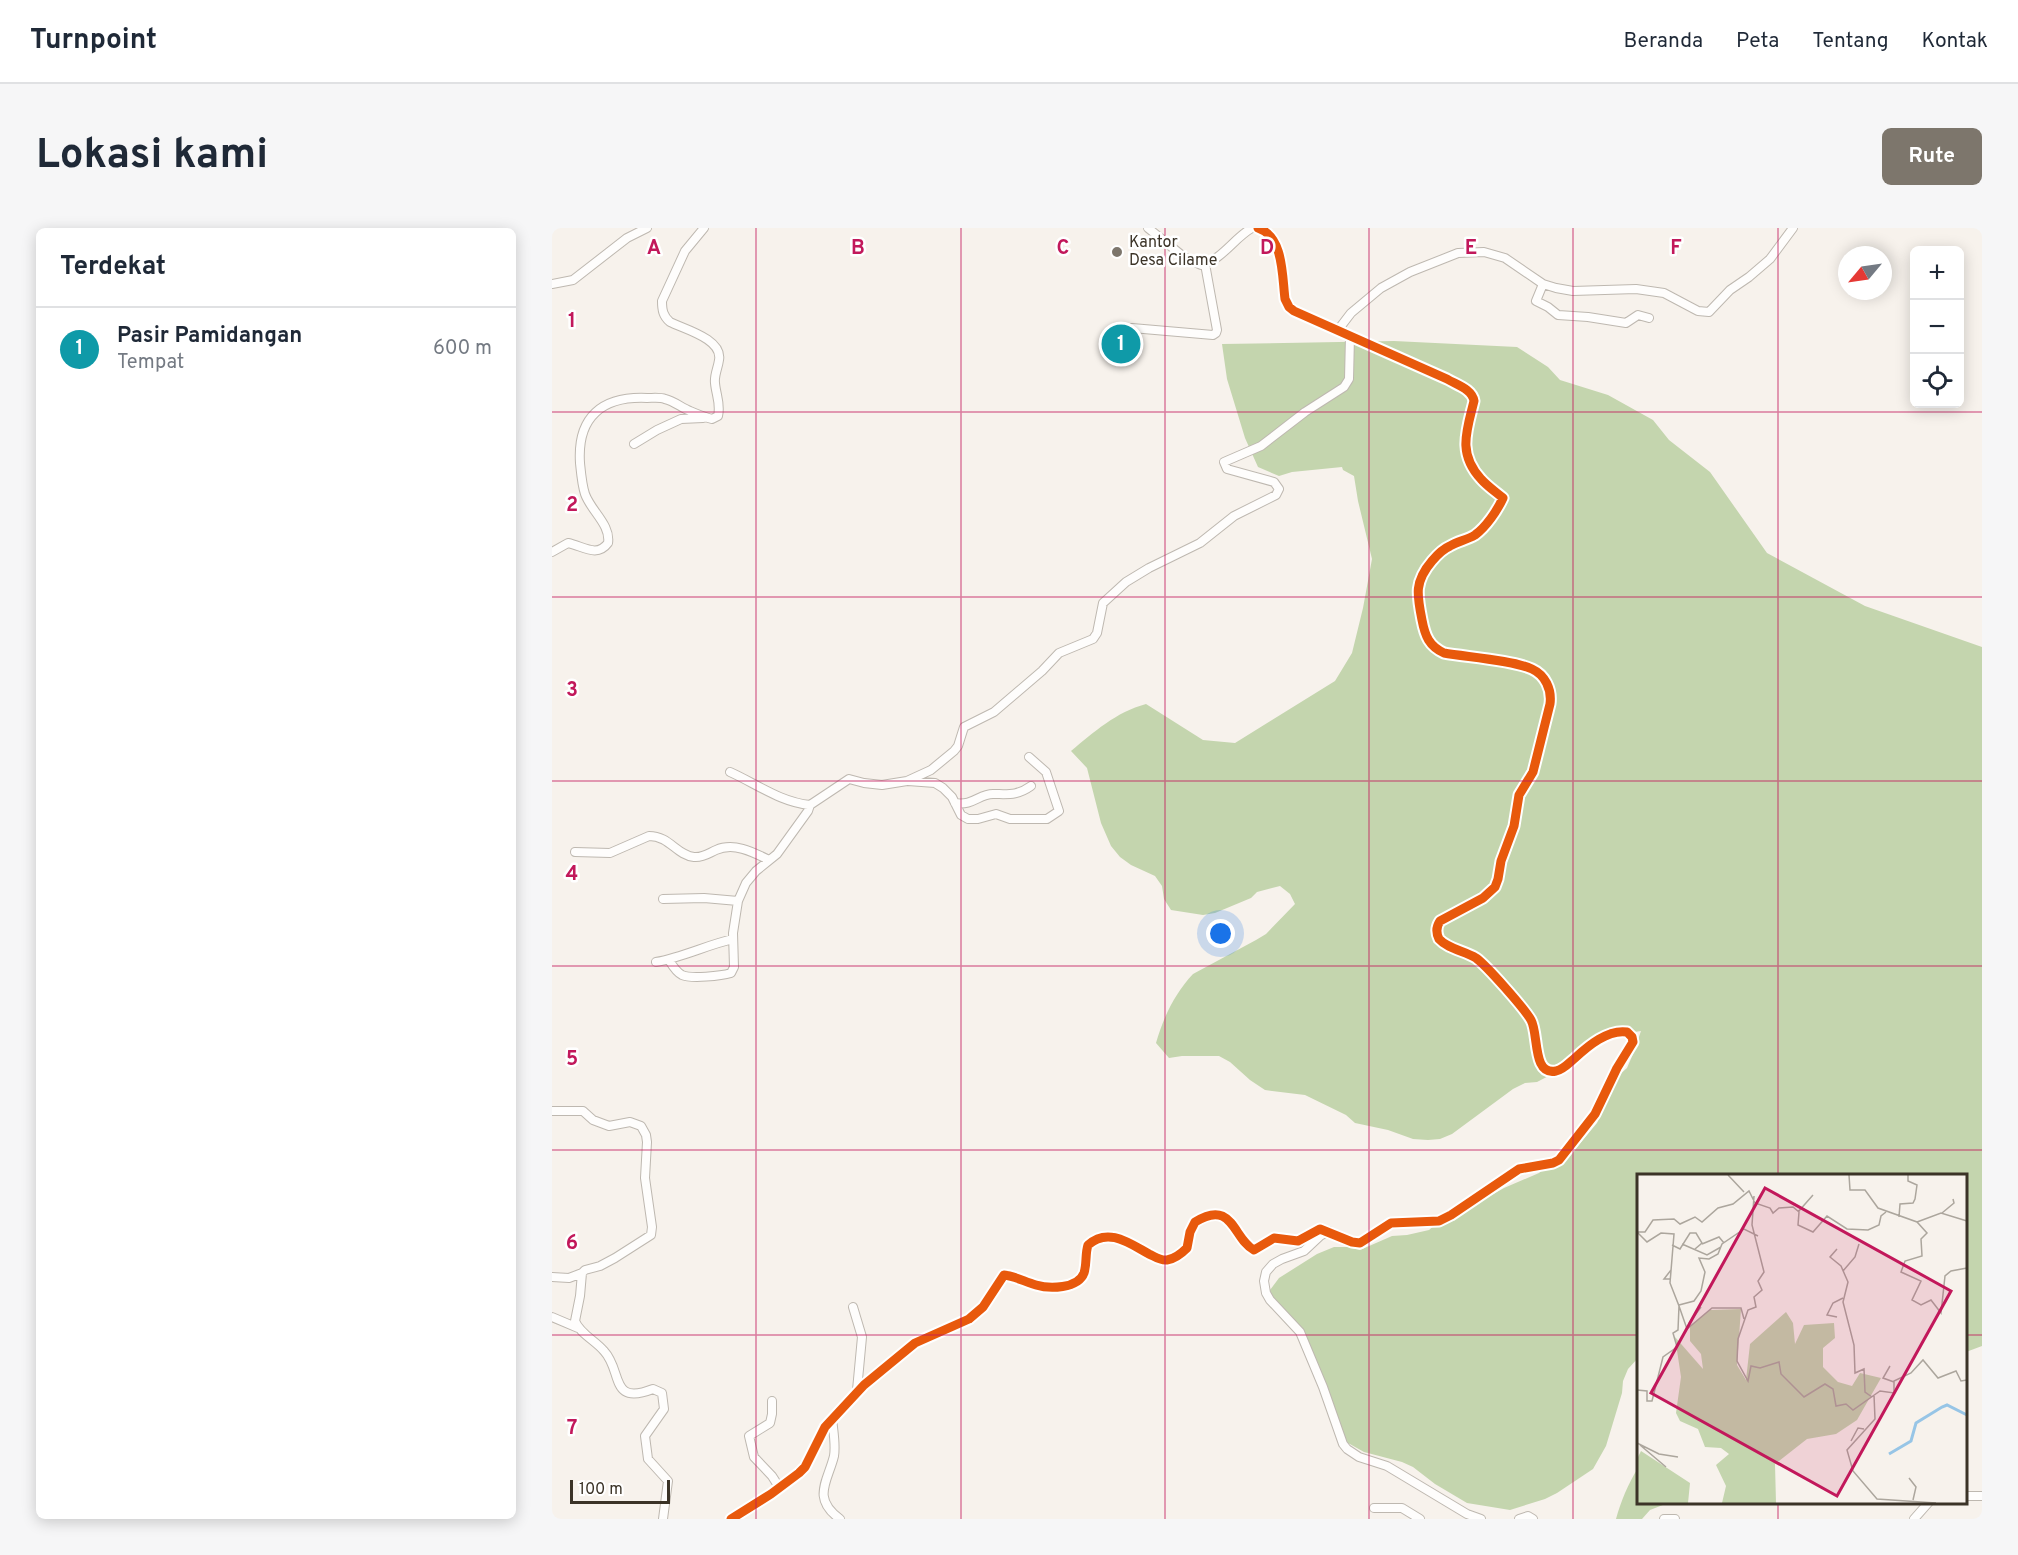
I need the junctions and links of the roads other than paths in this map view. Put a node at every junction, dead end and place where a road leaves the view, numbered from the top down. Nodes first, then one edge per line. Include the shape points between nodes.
1 (647, 228) edge
2 (704, 228) edge
3 (1148, 228) edge
4 (1252, 228) edge
5 (1258, 228) edge
6 (1793, 228) edge
7 (1205, 264) junction
8 (1543, 284) junction
9 (552, 285) edge
10 (1649, 318) dead end
11 (1132, 328) dead end
12 (1338, 330) junction
13 (1350, 336) junction
14 (707, 418) junction
15 (634, 444) dead end
16 (552, 552) edge
17 (1029, 757) dead end
18 (730, 772) dead end
19 (907, 782) junction
20 (1031, 786) dead end
21 (955, 803) junction
22 (810, 804) junction
23 (575, 852) dead end
24 (769, 861) junction
25 (663, 899) dead end
26 (738, 901) junction
27 (733, 939) junction
28 (669, 960) junction
29 (656, 962) dead end
30 (552, 1111) edge
31 (1329, 1231) junction
32 (582, 1273) junction
33 (552, 1277) edge
34 (853, 1307) dead end
35 (552, 1317) edge
36 (579, 1329) junction
37 (858, 1390) junction
38 (772, 1401) dead end
39 (832, 1418) junction
40 (779, 1487) junction
41 (1928, 1504) edge
42 (1374, 1508) dead end
43 (663, 1519) edge
44 (731, 1519) edge
45 (840, 1519) edge
46 (1420, 1519) edge
47 (1481, 1519) edge
48 (1519, 1519) edge
49 (1533, 1519) edge
50 (1664, 1519) edge
51 (1675, 1519) edge
52 (1914, 1519) edge

1 - 9 street via 573,280
2 - 14 street via 685,251 662,307 669,322 705,338 717,348 720,358 714,383 720,409 716,419
3 - 7 street via 1195,264
4 - 7 street
5 - 12 street via 1270,235 1277,247 1289,307
6 - 8 street via 1770,259 1709,312 1698,311 1664,293 1636,289 1573,291
7 - 11 street via 1216,333
8 - 10 street via 1536,301 1558,315 1626,323 1639,315
8 - 12 street via 1505,258 1484,252 1458,253 1382,288 1351,313
12 - 13 street
13 - 19 street via 1348,380 1344,387 1261,446 1224,462 1227,469 1274,482 1279,488 1276,495 1234,516 1200,543 1126,582 1103,603 1093,639 1059,653 994,712 964,727 958,746 946,758
13 - 31 street via 1468,390 1474,401 1465,449 1480,478 1503,498 1480,531 1443,550 1420,578 1418,600 1428,642 1444,653 1530,668 1543,678 1550,693 1538,755 1519,795 1498,879 1483,898 1440,921 1438,937 1483,964 1530,1017 1538,1058 1547,1071 1562,1069 1615,1032 1627,1032 1633,1041 1595,1114 1556,1163 1522,1168 1439,1221 1391,1224 1360,1243
14 - 15 street via 681,419
14 - 16 street via 665,399 633,397 596,411 582,433 581,475 590,505 608,531 608,543 597,551 568,543
17 - 21 street via 1048,775 1057,814 1047,819 1010,819 996,814 972,820 960,814
18 - 22 street via 773,795
19 - 21 street via 935,783
19 - 22 street via 882,785 849,779
20 - 21 street via 1019,793
22 - 24 street
23 - 24 street via 609,853 655,836 694,857 730,846
24 - 26 street via 746,883
25 - 26 street
26 - 27 street
27 - 28 street
27 - 28 street via 734,967 727,974 685,976
28 - 29 street
30 - 32 street via 583,1111 609,1126 630,1122 641,1126 646,1135 645,1178 651,1235
31 - 37 street via 1315,1230 1294,1241 1274,1238 1254,1250 1234,1224 1212,1215 1195,1222 1187,1248 1165,1260 1122,1239 1098,1237 1088,1245 1084,1274 1076,1282 1039,1286 1004,1275 983,1307 969,1320 915,1343
31 - 47 street via 1304,1251 1273,1264 1264,1281 1270,1300 1300,1332 1343,1444 1352,1454 1387,1466
32 - 33 street via 569,1278
32 - 36 street via 574,1317
34 - 37 street via 862,1336
35 - 36 street
36 - 43 street via 606,1353 623,1389 635,1395 653,1389 662,1393 664,1408 645,1436 648,1459 668,1481
37 - 39 street
38 - 40 street via 770,1424 749,1436 754,1457
39 - 40 street via 805,1467
39 - 45 street via 834,1455 823,1492 829,1508
40 - 44 street
41 - 52 street
42 - 46 street via 1402,1508
48 - 49 street
50 - 51 street

